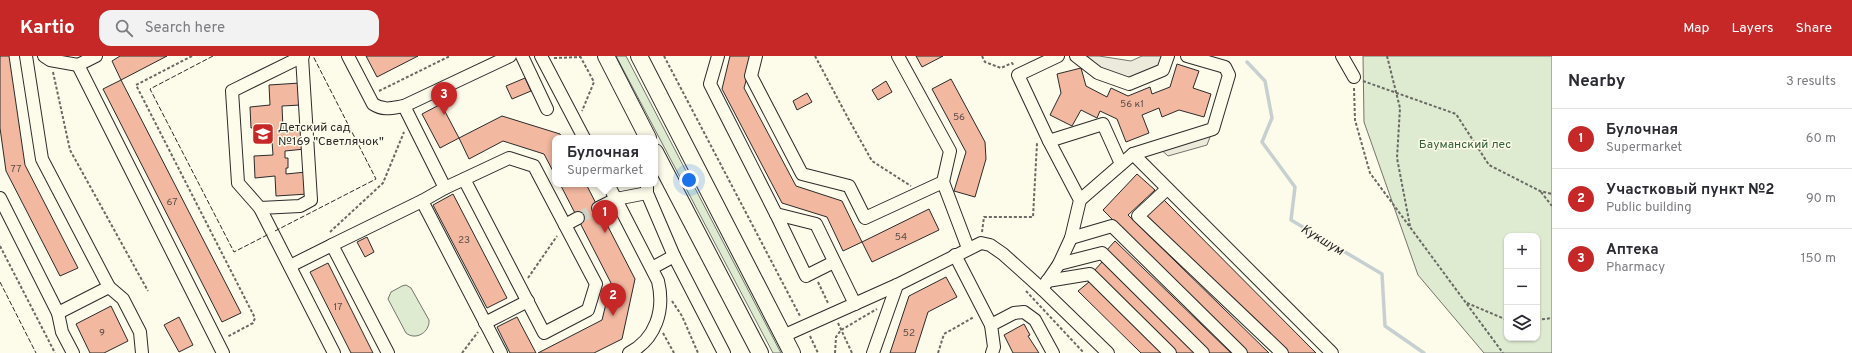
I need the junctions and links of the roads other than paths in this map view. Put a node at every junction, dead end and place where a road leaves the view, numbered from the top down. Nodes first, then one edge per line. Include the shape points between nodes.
1 (26, 56) edge
2 (96, 56) edge
3 (303, 56) edge
4 (348, 56) edge
5 (510, 56) edge
6 (522, 56) edge
7 (606, 56) edge
8 (639, 56) edge
9 (718, 56) edge
10 (756, 56) edge
11 (898, 56) edge
12 (1058, 56) edge
13 (1076, 56) edge
14 (1168, 56) edge
15 (1187, 56) edge
16 (1342, 56) edge
17 (542, 57) edge
18 (47, 58) edge
19 (78, 65) junction
20 (1354, 77) road end
21 (404, 106) junction
22 (547, 109) dead end
23 (582, 135) edge
24 (645, 135) edge
25 (1043, 141) junction
26 (1133, 154) junction
27 (658, 158) edge
28 (1121, 164) junction
29 (464, 179) junction
30 (942, 182) junction
31 (610, 187) edge
32 (445, 188) junction
33 (647, 188) edge
34 (1167, 189) junction
35 (0, 198) edge
36 (616, 199) junction
37 (1080, 200) junction
38 (422, 201) junction
39 (260, 208) junction
40 (598, 208) tunnel mouth
41 (776, 214) junction
42 (578, 218) tunnel mouth
43 (565, 225) junction
44 (1071, 238) junction
45 (329, 240) junction
46 (968, 248) junction
47 (954, 255) junction
48 (674, 256) junction
49 (834, 262) junction
50 (1060, 264) junction
51 (290, 266) junction
52 (652, 268) junction
53 (897, 285) junction
54 (1045, 285) junction
55 (109, 287) junction
56 (528, 301) junction
57 (855, 304) junction
58 (58, 313) junction
59 (485, 323) junction
60 (991, 325) junction
61 (783, 336) junction
62 (139, 352) edge
63 (73, 353) edge
64 (223, 353) edge
65 (334, 353) edge
66 (388, 353) edge
67 (501, 353) edge
68 (629, 353) edge
69 (724, 353) edge
70 (760, 353) edge
71 (792, 353) edge
72 (873, 353) edge
73 (992, 353) edge
74 (1053, 353) edge
75 (1108, 353) edge
76 (1170, 353) edge
77 (1203, 353) edge
78 (1241, 353) edge
79 (1282, 353) edge
80 (1332, 353) edge

1 - 55 street via 42,159
2 - 19 street
3 - 39 street via 311,200 300,206
3 - 39 street via 232,91 238,183
4 - 21 street via 373,104 387,109
5 - 21 street
6 - 22 street
7 - 24 main road
8 - 61 main road
9 - 41 street via 710,84
10 - 30 street via 751,76 802,174 849,186 865,218
11 - 30 street via 950,151
12 - 25 street via 1018,75
13 - 14 street via 1098,73 1129,84 1163,70
15 - 26 street via 1225,67 1229,75 1213,129
16 - 20 street
17 - 23 street
18 - 19 street
19 - 64 street
21 - 32 street
25 - 28 street via 1103,124
25 - 37 street
26 - 28 street
26 - 34 street
27 - 70 main road
28 - 37 street
29 - 32 street
29 - 43 street via 509,158 534,166
29 - 56 street
30 - 46 street
31 - 36 street
32 - 38 street
33 - 36 street
33 - 48 street
34 - 79 street via 1138,216
34 - 80 street
35 - 58 street
36 - 40 street
36 - 52 street
37 - 44 street
38 - 45 street
38 - 59 street
39 - 51 street
41 - 49 street via 816,224
41 - 49 street via 806,276
42 - 43 street
43 - 56 street via 596,284 588,310 544,333
44 - 50 street
44 - 78 street via 1112,226
45 - 51 street
45 - 66 street
46 - 47 street
46 - 54 street via 981,243 990,245
47 - 53 street
47 - 60 street
48 - 52 street
48 - 69 street
49 - 57 street
50 - 54 street
50 - 77 street via 1102,254
51 - 65 street
52 - 68 street via 661,291 657,321 648,340
53 - 57 street
53 - 72 street
54 - 75 street
54 - 76 street via 1090,274
55 - 58 street
55 - 62 street via 123,299 140,332
56 - 59 street
57 - 61 street
58 - 63 street via 62,332
59 - 67 street
60 - 73 street via 994,347
60 - 74 street via 1014,313 1024,312 1035,320
61 - 71 main road

